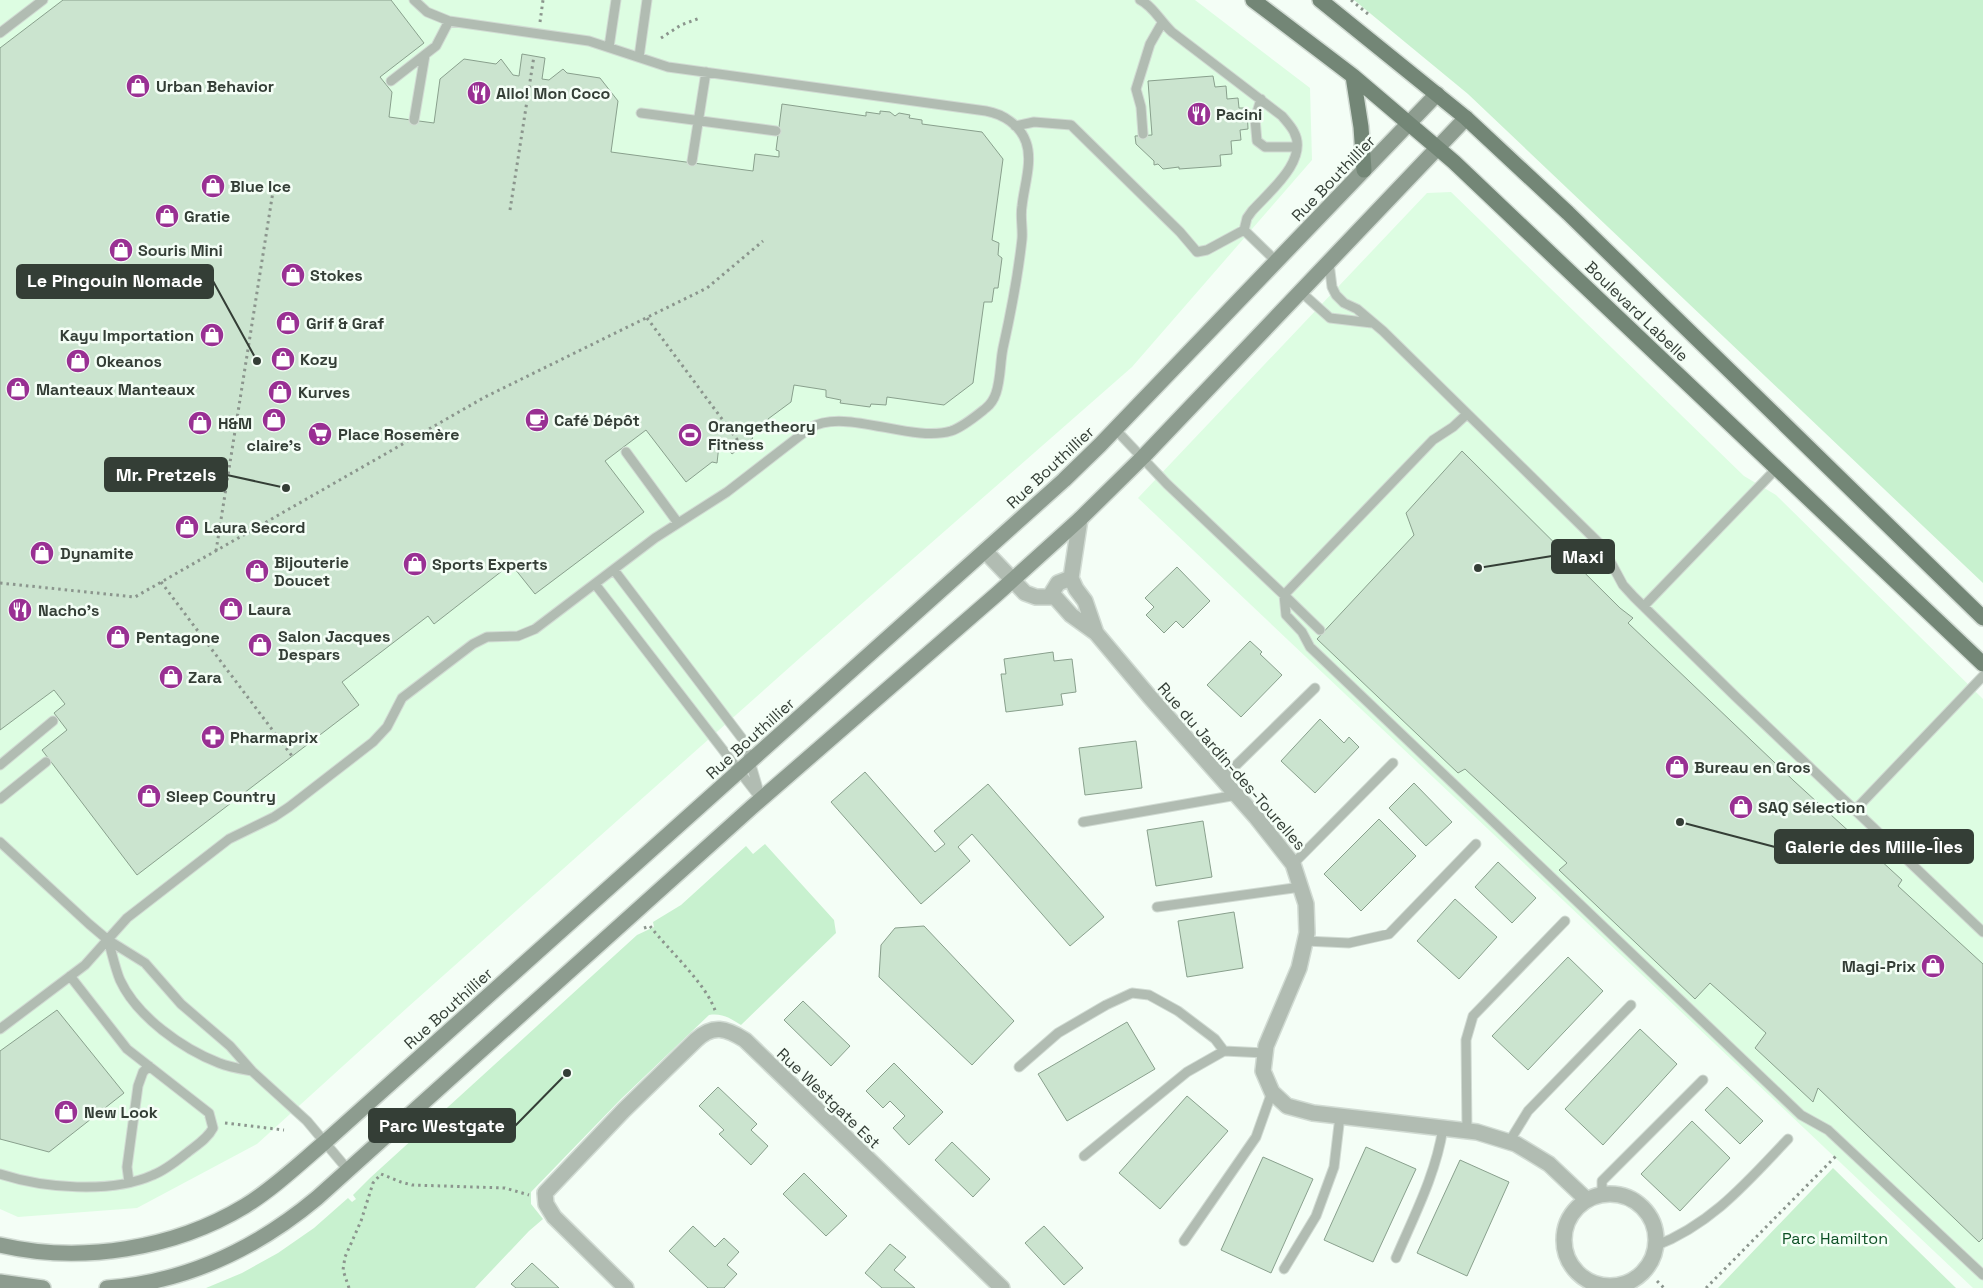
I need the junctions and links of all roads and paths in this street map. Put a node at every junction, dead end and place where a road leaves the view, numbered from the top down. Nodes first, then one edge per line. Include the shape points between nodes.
1 (43, 0) edge
2 (414, 0) edge
3 (543, 0) edge
4 (616, 0) edge
5 (647, 0) edge
6 (1140, 0) edge
7 (1253, 0) edge
8 (1320, 0) edge
9 (1152, 3) edge
10 (700, 18) dead end
11 (449, 21) junction
12 (1162, 23) junction
13 (540, 24) dead end
14 (0, 33) edge
15 (662, 38) dead end
16 (609, 47) junction
17 (424, 55) junction
18 (534, 56) dead end
19 (638, 57) junction
20 (706, 72) junction
21 (1353, 76) junction
22 (391, 81) dead end
23 (1437, 94) junction
24 (1261, 99) junction
25 (641, 113) dead end
26 (1466, 118) junction
27 (414, 120) dead end
28 (698, 120) junction
29 (1409, 124) junction
30 (1015, 126) junction
31 (776, 130) dead end
32 (1143, 134) dead end
33 (1296, 147) junction
34 (1438, 149) junction
35 (692, 161) dead end
36 (1364, 170) junction
37 (274, 185) dead end
38 (510, 210) dead end
39 (1244, 230) junction
40 (762, 241) dead end
41 (1277, 262) junction
42 (1329, 263) junction
43 (1301, 292) junction
44 (648, 318) junction
45 (1372, 323) junction
46 (1467, 414) junction
47 (1115, 429) junction
48 (742, 446) dead end
49 (626, 452) dead end
50 (1143, 458) junction
51 (1777, 468) junction
52 (1080, 519) junction
53 (678, 523) junction
54 (216, 551) junction
55 (985, 551) junction
56 (614, 570) junction
57 (1071, 578) junction
58 (1012, 581) junction
59 (161, 582) junction
60 (0, 583) edge
61 (596, 584) junction
62 (1284, 595) junction
63 (1050, 596) junction
64 (1644, 606) junction
65 (1983, 618) edge
66 (1320, 630) dead end
67 (1096, 633) junction
68 (1983, 664) edge
69 (1983, 676) edge
70 (1315, 688) dead end
71 (53, 721) dead end
72 (292, 756) dead end
73 (46, 762) dead end
74 (1393, 763) dead end
75 (0, 765) edge
76 (745, 766) junction
77 (1222, 779) junction
78 (1237, 795) junction
79 (761, 799) junction
80 (0, 800) edge
81 (1855, 810) junction
82 (1083, 822) dead end
83 (0, 842) edge
84 (1476, 844) dead end
85 (1294, 864) junction
86 (1301, 887) junction
87 (1157, 907) dead end
88 (1565, 921) dead end
89 (650, 926) dead end
90 (1983, 932) edge
91 (108, 940) junction
92 (1305, 940) junction
93 (70, 976) junction
94 (1631, 1004) dead end
95 (716, 1011) dead end
96 (0, 1030) edge
97 (1224, 1051) junction
98 (1265, 1053) junction
99 (149, 1066) junction
100 (1019, 1067) dead end
101 (252, 1071) junction
102 (1703, 1080) dead end
103 (1272, 1092) junction
104 (1340, 1116) junction
105 (238, 1124) dead end
106 (1443, 1128) junction
107 (284, 1130) dead end
108 (1467, 1131) junction
109 (1788, 1140) dead end
110 (325, 1142) junction
111 (1509, 1142) junction
112 (1845, 1146) junction
113 (1084, 1156) dead end
114 (348, 1170) junction
115 (0, 1174) edge
116 (129, 1182) junction
117 (1602, 1195) junction
118 (530, 1196) dead end
119 (1587, 1200) junction
120 (1184, 1241) dead end
121 (0, 1245) edge
122 (1655, 1246) junction
123 (1396, 1258) dead end
124 (1284, 1269) dead end
125 (1983, 1275) edge
126 (1657, 1281) dead end
127 (0, 1282) edge
128 (43, 1288) edge
129 (107, 1288) edge
130 (349, 1288) edge
131 (626, 1288) edge
132 (1002, 1288) edge
133 (1664, 1288) edge
134 (1706, 1288) edge

1 - 14 lane
2 - 11 lane via 427,12
3 - 13 path
4 - 16 lane
5 - 19 lane
6 - 9 lane
7 - 21 main road, Boulevard Labelle
8 - 23 main road, Boulevard Labelle
9 - 12 lane
10 - 15 path via 681,25
11 - 16 lane via 589,41
11 - 17 lane via 439,42
12 - 24 lane
12 - 32 lane via 1150,44 1136,89
16 - 19 lane
17 - 22 lane
17 - 27 lane
18 - 38 path
19 - 20 lane
20 - 28 lane
20 - 30 lane via 986,111 1003,115
21 - 29 main road, Boulevard Labelle
21 - 36 main road
23 - 26 main road, Boulevard Labelle
23 - 29 street, Rue Bouthillier
24 - 33 lane via 1289,124 1295,133
24 - 33 lane via 1255,119 1257,141 1265,147
25 - 28 lane
26 - 34 street
26 - 65 main road, Boulevard Labelle via 1568,213
28 - 31 lane
28 - 35 lane
29 - 34 main road, Boulevard Labelle
29 - 36 street, Rue Bouthillier
30 - 39 lane via 1034,122 1071,125 1196,252 1207,250
30 - 53 lane via 1025,140 1028,158 1022,240 993,401 949,431 916,432 838,421 816,424 726,492
33 - 39 lane via 1292,166 1252,211
34 - 42 street
34 - 51 main road, Boulevard Labelle
36 - 41 street, Rue Bouthillier
37 - 54 path
39 - 41 lane
40 - 44 path via 707,288
41 - 47 street, Rue Bouthillier
42 - 43 street
42 - 45 lane via 1336,295
43 - 45 lane via 1330,318
43 - 50 street
44 - 48 path
44 - 54 path via 486,397
45 - 46 lane
46 - 62 lane via 1434,440
46 - 64 lane via 1602,546 1623,585
47 - 50 lane
47 - 55 street, Rue Bouthillier
49 - 53 lane
50 - 52 street
50 - 62 lane
51 - 64 lane
51 - 68 main road, Boulevard Labelle
52 - 57 street
52 - 58 street
53 - 56 lane
54 - 59 path
55 - 58 street
55 - 76 street, Rue Bouthillier
56 - 61 lane
56 - 76 lane via 744,741
57 - 63 street via 1058,583
57 - 67 street, Rue du Jardin-des-Tourelles via 1085,601
58 - 63 street via 1031,596
58 - 79 street
59 - 60 path via 135,597
59 - 72 path
61 - 76 lane
61 - 91 lane via 526,634 487,637 473,644 402,698 387,727 372,742 289,807 229,839 127,918
62 - 66 lane
62 - 112 lane via 1286,615 1302,632 1310,647 1801,1115 1828,1130
63 - 67 street, Rue du Jardin-des-Tourelles
64 - 81 lane
67 - 77 street, Rue du Jardin-des-Tourelles
69 - 81 lane
70 - 77 lane
71 - 75 lane
73 - 80 lane
74 - 85 lane
76 - 79 lane
76 - 79 lane
76 - 110 street, Rue Bouthillier
77 - 78 street, Rue du Jardin-des-Tourelles
78 - 82 lane
78 - 85 street, Rue du Jardin-des-Tourelles
79 - 114 street
81 - 90 lane
83 - 91 lane
84 - 92 lane via 1389,934 1349,943
85 - 86 street, Rue du Jardin-des-Tourelles
86 - 87 lane
86 - 92 street, Rue du Jardin-des-Tourelles via 1306,904
88 - 108 lane via 1473,1016 1466,1040
89 - 95 path
91 - 93 lane
91 - 101 lane via 145,963 181,1004 230,1046
91 - 101 lane via 120,980 160,1028 194,1052 220,1064
92 - 98 street, Rue du Jardin-des-Tourelles via 1299,968
93 - 96 lane
93 - 99 lane via 119,1040
94 - 111 lane via 1528,1111
97 - 98 lane
97 - 100 lane via 1215,1038 1178,1011 1149,995 1132,993 1106,1004 1058,1033
97 - 113 lane via 1187,1072
98 - 103 street, Rue du Jardin-des-Tourelles via 1263,1070
99 - 116 lane via 138,1086 127,1167
99 - 116 lane via 209,1113 213,1128 207,1137 158,1173
101 - 110 lane
102 - 117 lane via 1602,1181
103 - 104 street via 1287,1106
103 - 120 lane via 1256,1137
104 - 106 street
104 - 124 lane via 1334,1167 1316,1216
105 - 107 path
106 - 108 street
106 - 123 lane via 1430,1180
108 - 111 street
109 - 122 lane via 1721,1207 1679,1237
110 - 114 lane
110 - 121 street, Rue Bouthillier via 244,1206 211,1223 172,1237 119,1250 94,1252 51,1252
111 - 119 street via 1548,1164
112 - 125 lane
112 - 134 path
114 - 129 street via 288,1220 230,1255 173,1276
115 - 116 lane via 57,1186
117 - 119 street
117 - 122 street via 1618,1195 1641,1206 1651,1218 1656,1234
118 - 130 path via 505,1188 412,1184 379,1173 345,1257 343,1270
119 - 122 street via 1571,1216 1565,1231 1564,1247 1577,1272 1590,1282 1614,1286 1629,1282 1649,1266
126 - 133 path
127 - 128 street
131 - 132 street, Rue Westgate Est via 561,1226 548,1210 544,1196 624,1110 704,1033 720,1029 745,1040

